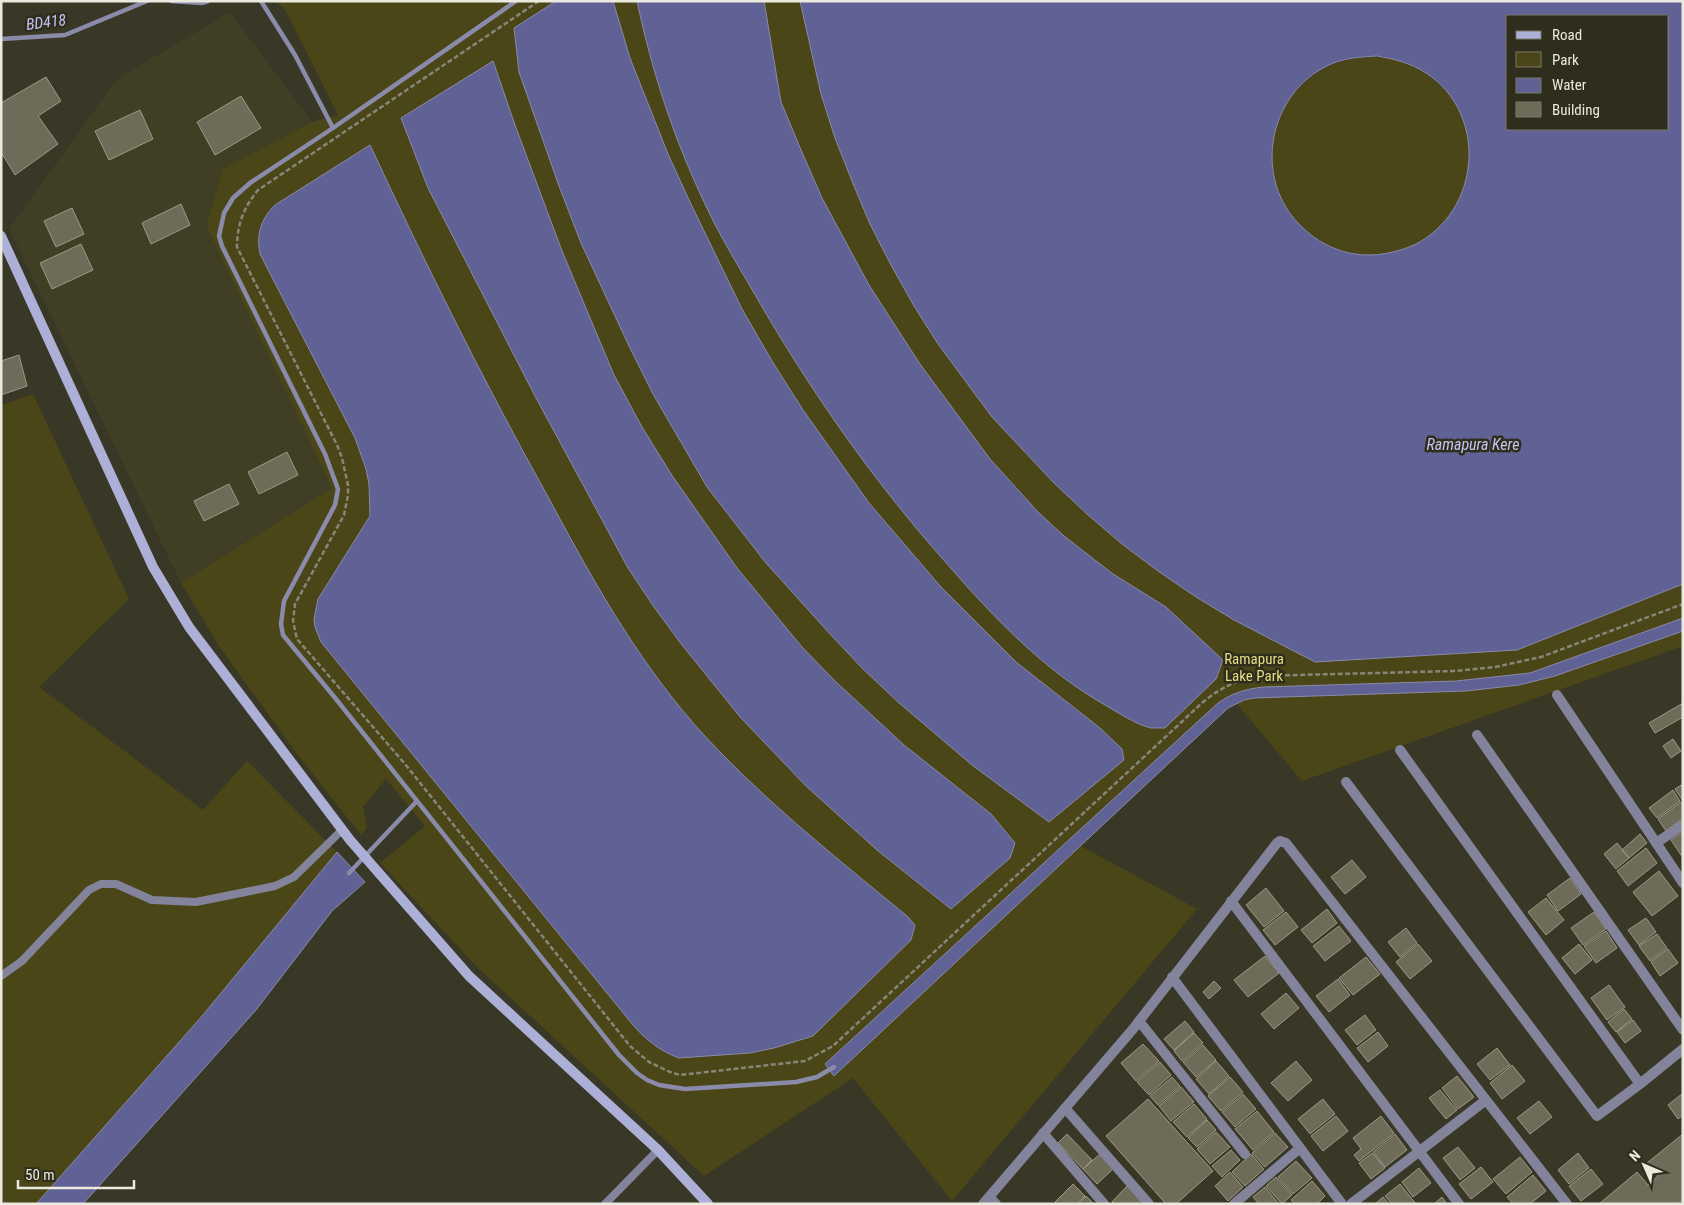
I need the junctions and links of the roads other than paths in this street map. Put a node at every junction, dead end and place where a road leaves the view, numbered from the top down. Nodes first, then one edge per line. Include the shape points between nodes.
1 (1, 236) edge
2 (1557, 695) dead end
3 (1477, 735) dead end
4 (1400, 750) dead end
5 (1346, 782) dead end
6 (1683, 826) edge
7 (342, 830) junction
8 (1656, 843) junction
9 (1683, 883) edge
10 (1232, 901) junction
11 (1, 976) edge
12 (1172, 977) junction
13 (1139, 1021) junction
14 (1683, 1030) edge
15 (1683, 1049) edge
16 (1640, 1084) junction
17 (1486, 1100) junction
18 (1065, 1108) junction
19 (1043, 1134) junction
20 (1300, 1148) junction
21 (658, 1150) junction
22 (1419, 1151) junction
23 (1245, 1154) dead end
24 (989, 1201) edge
25 (1338, 1202) edge
26 (606, 1204) edge
27 (708, 1204) edge
28 (1104, 1204) edge
29 (1149, 1204) edge
30 (1234, 1204) edge
31 (1350, 1204) edge
32 (1459, 1204) edge
33 (1567, 1204) edge

1 - 7 main road via 152,567 189,627
2 - 8 street
3 - 14 street
4 - 16 street
5 - 16 street via 1597,1116
6 - 8 street
7 - 11 lane via 294,877 274,886 196,902 152,900 116,884 101,884 89,890 22,961
7 - 21 main road via 469,976
8 - 9 street
10 - 12 street
10 - 17 street via 1277,842 1286,843
10 - 22 street
12 - 13 street
12 - 20 street
13 - 18 street
13 - 23 street
15 - 16 street
17 - 22 street
17 - 33 street
18 - 19 street
18 - 29 street
19 - 24 street
19 - 28 street
20 - 25 street
20 - 30 street
21 - 26 lane
21 - 27 main road
22 - 31 street
22 - 32 street

